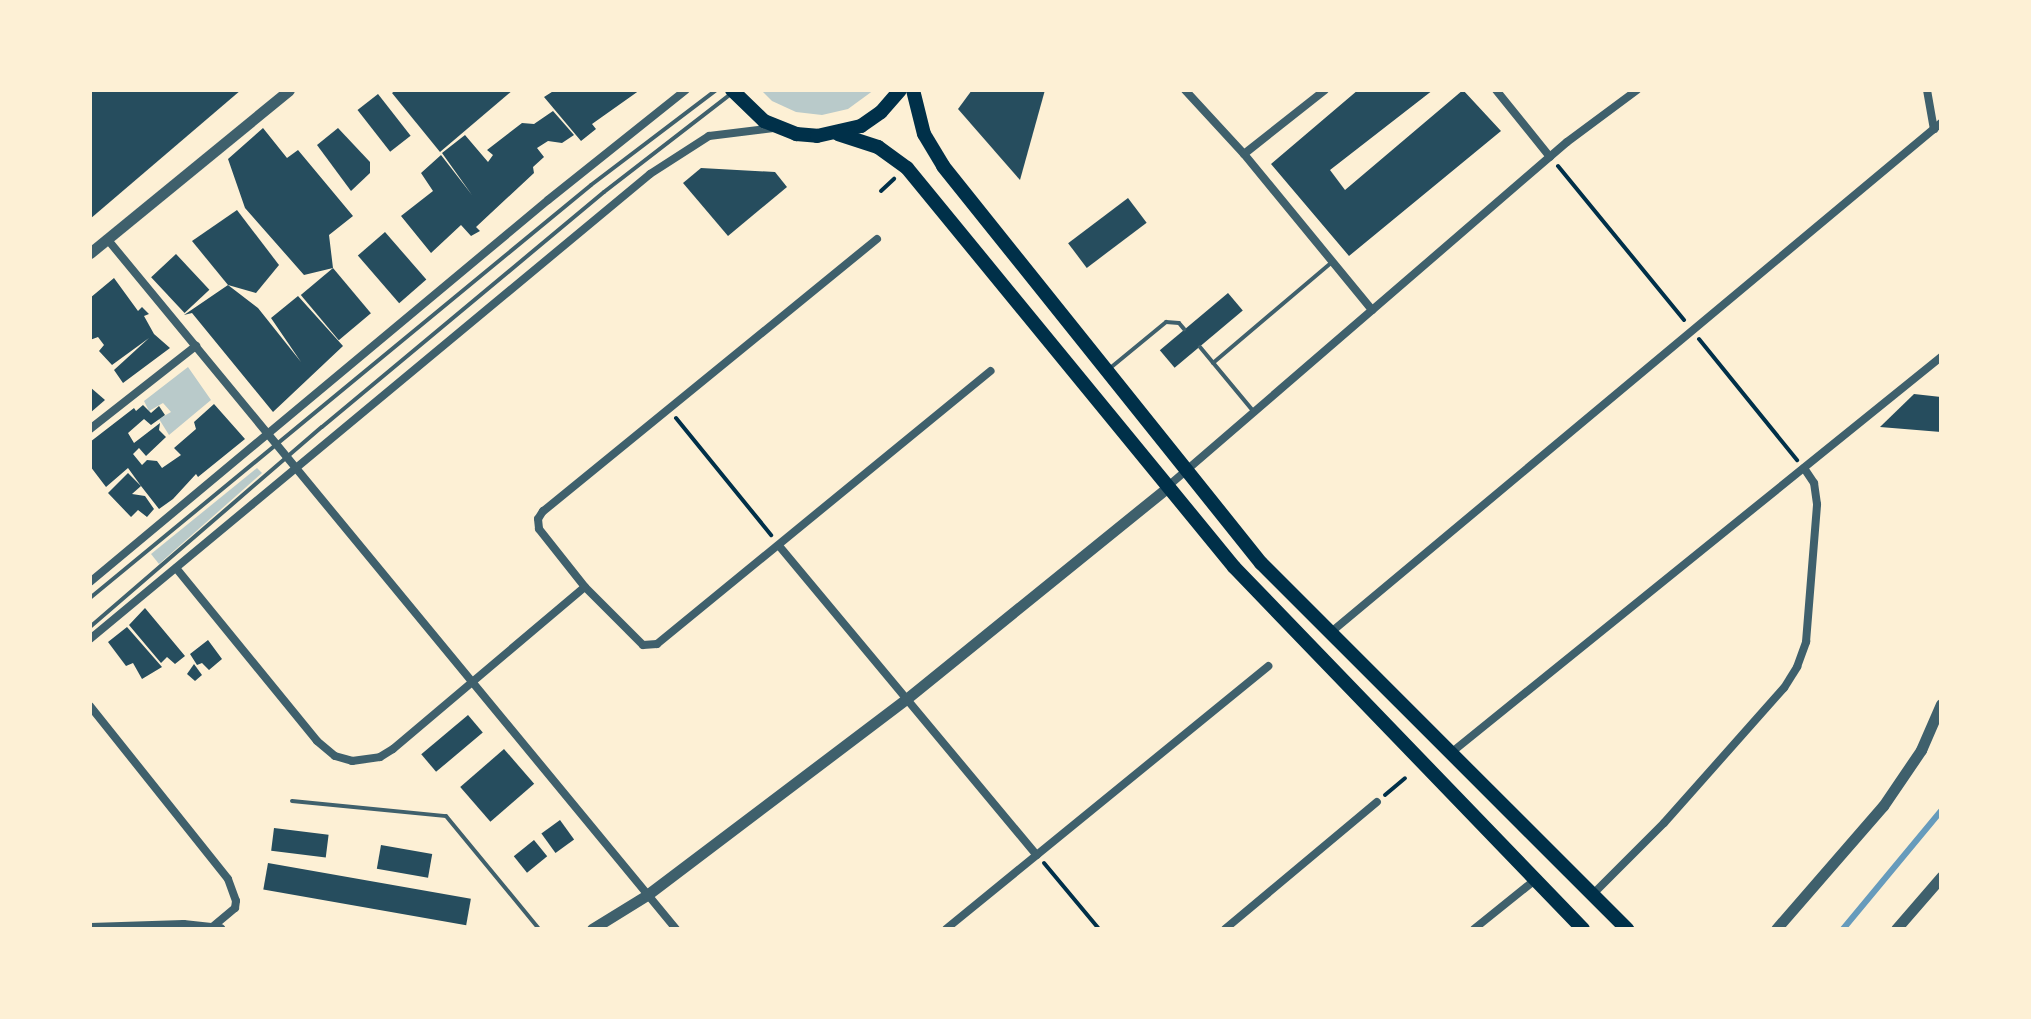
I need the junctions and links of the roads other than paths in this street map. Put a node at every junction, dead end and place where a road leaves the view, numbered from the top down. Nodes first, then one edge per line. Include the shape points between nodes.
1 (288, 90) edge
2 (686, 90) edge
3 (716, 90) edge
4 (900, 90) edge
5 (913, 90) edge
6 (1185, 90) edge
7 (1325, 90) edge
8 (1496, 90) edge
9 (1637, 90) edge
10 (1927, 90) edge
11 (733, 91) edge
12 (1937, 126) edge
13 (776, 128) junction
14 (838, 134) junction
15 (1244, 154) junction
16 (1550, 157) junction
17 (877, 239) dead end
18 (108, 240) junction
19 (90, 253) edge
20 (1331, 263) junction
21 (1372, 310) junction
22 (1184, 329) dead end
23 (196, 346) junction
24 (1200, 347) dead end
25 (1941, 357) edge
26 (1213, 363) junction
27 (990, 371) dead end
28 (1107, 371) junction
29 (1254, 412) junction
30 (90, 429) edge
31 (268, 434) junction
32 (278, 445) junction
33 (287, 458) junction
34 (296, 468) junction
35 (1804, 468) junction
36 (1186, 471) junction
37 (1167, 488) junction
38 (780, 547) junction
39 (176, 568) junction
40 (90, 582) edge
41 (585, 587) junction
42 (90, 598) edge
43 (90, 627) edge
44 (1329, 634) junction
45 (90, 639) edge
46 (1268, 666) dead end
47 (472, 683) junction
48 (905, 700) junction
49 (90, 706) edge
50 (1941, 708) edge
51 (1452, 752) junction
52 (292, 801) dead end
53 (1377, 802) road end
54 (1037, 855) junction
55 (1941, 877) edge
56 (1535, 880) junction
57 (1593, 894) junction
58 (647, 895) junction
59 (90, 928) edge
60 (211, 928) edge
61 (220, 929) edge
62 (539, 929) edge
63 (592, 929) edge
64 (676, 929) edge
65 (946, 929) edge
66 (1225, 929) edge
67 (1474, 929) edge
68 (1583, 929) edge
69 (1627, 929) edge
70 (1776, 929) edge
71 (1896, 929) edge

1 - 18 street
2 - 31 street
3 - 32 lane via 591,185
4 - 14 main road via 881,112
5 - 28 main road via 930,148
6 - 15 street
7 - 15 street
8 - 16 street
9 - 16 street
10 - 12 street
11 - 13 main road via 752,113
11 - 33 lane
12 - 44 street
13 - 14 main road
13 - 34 street via 721,132 675,156
14 - 37 main road via 878,147 907,168
15 - 20 street
16 - 21 street
17 - 41 street via 557,498 538,519 539,529
18 - 19 street
18 - 23 street
20 - 21 street
20 - 26 lane
21 - 29 street
22 - 28 lane via 1166,322
23 - 30 street
23 - 31 street
24 - 26 lane
25 - 35 street
26 - 29 lane
27 - 38 street
28 - 36 main road
29 - 36 street
31 - 32 street
31 - 40 street
32 - 33 street
32 - 42 lane
33 - 34 street
33 - 43 lane
34 - 39 street
34 - 47 street
35 - 51 street
35 - 57 street via 1814,483 1817,504 1806,642 1797,667 1664,823
36 - 37 street
36 - 44 main road via 1261,563
37 - 48 street
37 - 56 main road via 1300,639
38 - 41 street via 657,644 643,645
38 - 48 street
39 - 45 street
39 - 47 street via 317,741 335,756 352,761 380,757
41 - 47 street
44 - 51 main road
46 - 54 street
47 - 58 street
48 - 54 street
48 - 58 street
49 - 60 street via 228,879 235,908
50 - 70 street via 1921,750 1883,806
51 - 57 main road
52 - 62 lane via 446,816
53 - 66 street
54 - 65 street
55 - 71 street
56 - 67 street
56 - 68 main road
57 - 69 main road
58 - 63 street
58 - 64 street
59 - 60 street
60 - 61 street

